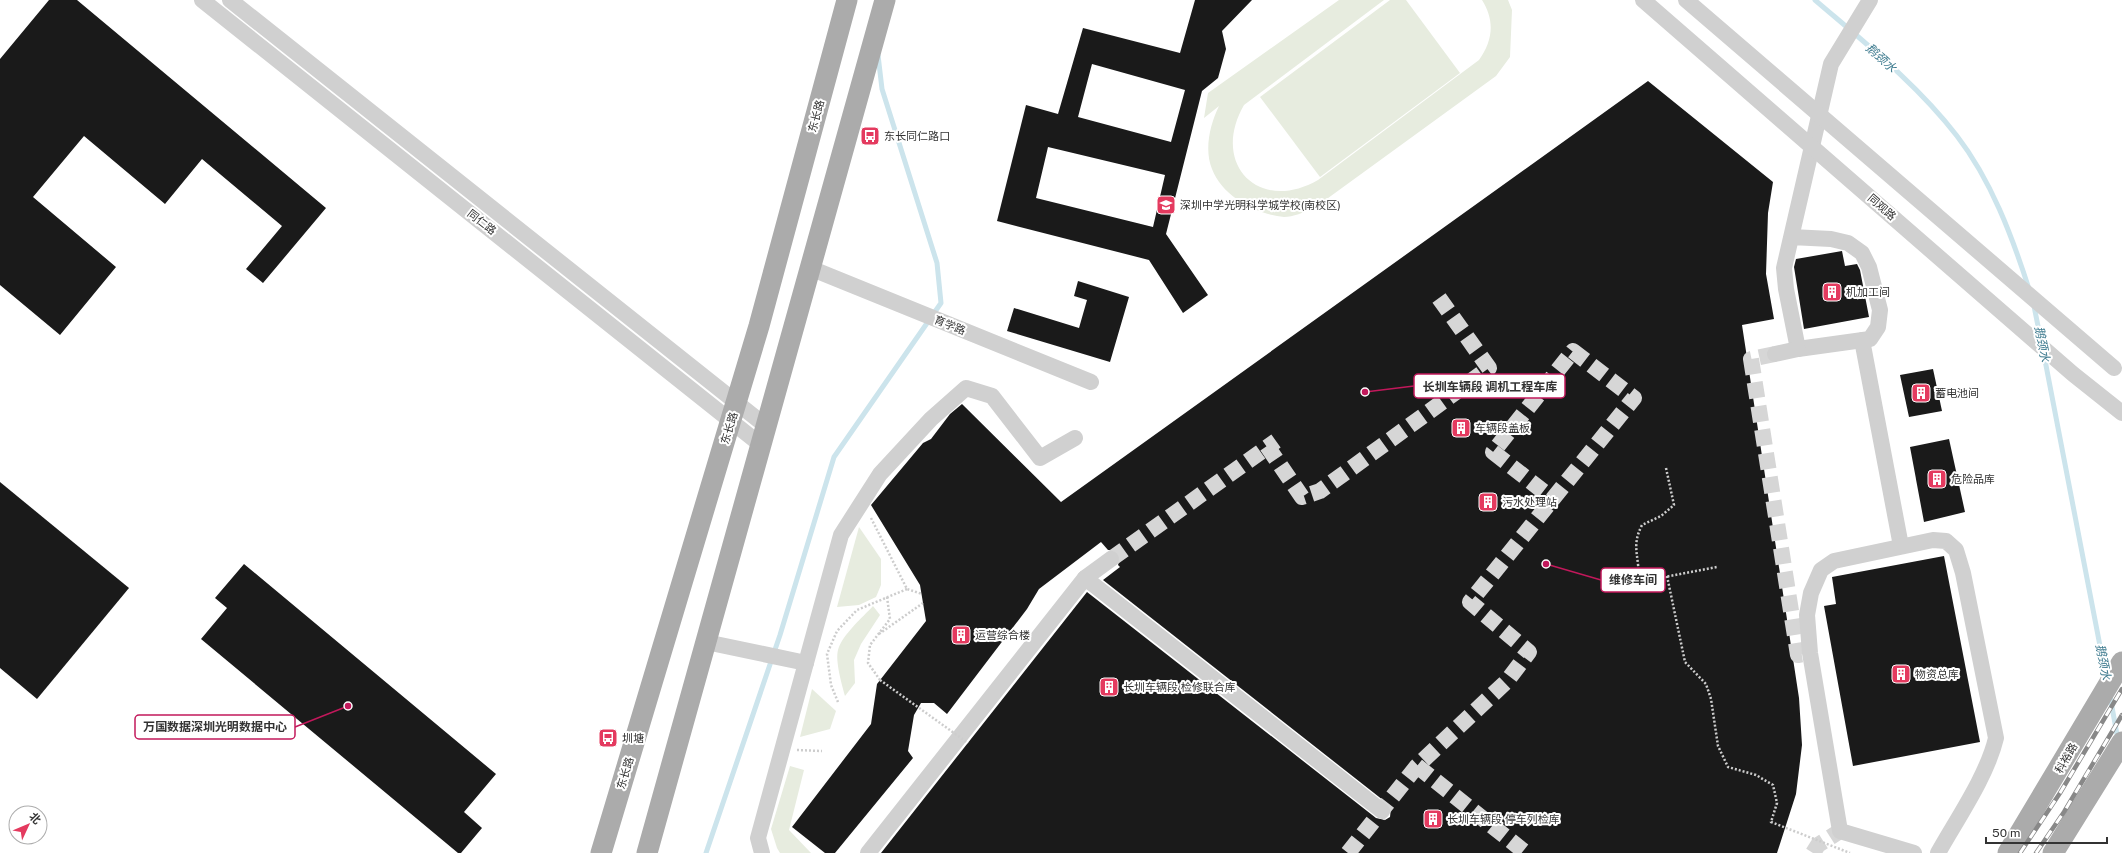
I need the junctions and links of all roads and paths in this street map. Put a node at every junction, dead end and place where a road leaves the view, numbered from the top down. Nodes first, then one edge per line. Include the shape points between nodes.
1 (202, 0) edge
2 (230, 0) edge
3 (847, 0) edge
4 (885, 0) edge
5 (1642, 0) edge
6 (1686, 0) edge
7 (1870, 0) edge
8 (1791, 237) junction
9 (810, 268) junction
10 (1862, 340) junction
11 (1798, 349) junction
12 (1775, 354) tunnel mouth
13 (2118, 372) edge
14 (1091, 382) dead end
15 (733, 413) junction
16 (2122, 413) edge
17 (763, 436) junction
18 (1075, 438) dead end
19 (1666, 468) dead end
20 (869, 514) dead end
21 (1902, 546) junction
22 (1111, 559) tunnel mouth
23 (1717, 567) dead end
24 (1667, 576) junction
25 (1085, 578) junction
26 (907, 589) junction
27 (922, 594) dead end
28 (887, 597) junction
29 (923, 603) dead end
30 (876, 636) junction
31 (706, 642) junction
32 (2122, 662) edge
33 (806, 663) junction
34 (838, 702) dead end
35 (2122, 742) edge
36 (968, 743) dead end
37 (782, 750) junction
38 (822, 751) dead end
39 (1382, 811) dead end
40 (601, 853) edge
41 (647, 853) edge
42 (762, 853) edge
43 (868, 853) edge
44 (1850, 853) edge
45 (1914, 853) edge
46 (1938, 853) edge
47 (2008, 853) edge
48 (2053, 853) edge

1 - 15 street, 同仁路 via 606,321
2 - 15 street, 同仁路 via 612,304
3 - 15 main road, 东长路
4 - 9 main road
5 - 16 street, 同观路, bridge via 2073,374
6 - 13 street, bridge
7 - 8 street via 1831,64
8 - 10 street via 1831,238 1848,243 1862,253 1869,267 1880,310 1878,327 1870,339
8 - 11 street via 1784,268
9 - 14 street, 育学路
9 - 17 main road
10 - 11 street
10 - 21 street
11 - 12 street
15 - 17 street, 同仁路
15 - 40 main road, 东长路
17 - 31 main road
18 - 33 street via 1040,458 992,396 966,388 931,419 880,474 841,535
19 - 24 path via 1674,505 1662,516 1642,525 1636,536 1635,551 1640,568 1638,582
20 - 26 path
21 - 45 street via 1834,561 1821,570 1811,592 1807,615 1810,653 1840,831
21 - 46 street via 1933,540 1946,541 1956,550 1963,573 1996,738 1993,752 1982,775
22 - 25 street
23 - 24 path
24 - 44 path, bridge via 1685,662 1706,684 1711,699 1718,746 1728,767 1756,775 1773,785 1777,803 1771,822
25 - 39 street
25 - 43 street
26 - 27 path
26 - 28 path
28 - 30 path via 890,618
28 - 34 path via 857,610 837,631 827,654 831,685
29 - 30 path
30 - 36 path, bridge via 870,645 868,663 880,680
31 - 33 street
31 - 41 main road
32 - 47 main road, 科裕路
33 - 37 street
35 - 48 main road
37 - 38 path
37 - 42 street via 758,838

